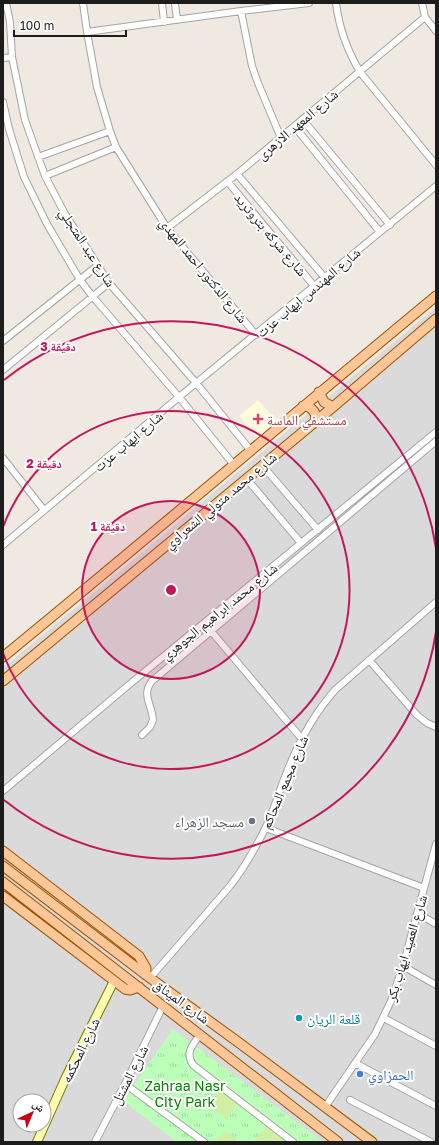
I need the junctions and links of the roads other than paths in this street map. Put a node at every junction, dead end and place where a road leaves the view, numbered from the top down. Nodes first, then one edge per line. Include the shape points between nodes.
1 (6, 3) edge
2 (83, 3) edge
3 (162, 3) edge
4 (175, 3) edge
5 (248, 3) edge
6 (309, 3) edge
7 (336, 3) edge
8 (422, 3) edge
9 (259, 6) edge
10 (248, 10) junction
11 (241, 11) junction
12 (425, 17) junction
13 (177, 20) junction
14 (164, 22) junction
15 (436, 30) edge
16 (87, 32) junction
17 (10, 37) junction
18 (3, 38) edge
19 (12, 57) junction
20 (3, 58) edge
21 (360, 72) junction
22 (3, 102) edge
23 (303, 120) junction
24 (294, 126) junction
25 (110, 131) junction
26 (281, 138) junction
27 (116, 147) junction
28 (38, 157) junction
29 (436, 165) edge
30 (237, 174) junction
31 (45, 176) junction
32 (228, 182) junction
33 (436, 186) edge
34 (390, 225) junction
35 (167, 228) junction
36 (380, 232) junction
37 (97, 266) junction
38 (325, 278) junction
39 (80, 280) junction
40 (109, 283) junction
41 (315, 286) junction
42 (436, 296) edge
43 (93, 297) junction
44 (436, 319) edge
45 (256, 335) junction
46 (3, 341) edge
47 (3, 370) edge
48 (197, 384) junction
49 (319, 392) junction
50 (179, 398) junction
51 (303, 406) junction
52 (333, 407) junction
53 (316, 420) junction
54 (436, 432) edge
55 (436, 441) edge
56 (251, 451) junction
57 (3, 458) edge
58 (234, 465) junction
59 (262, 465) junction
60 (246, 478) junction
61 (44, 510) junction
62 (318, 530) junction
63 (301, 543) junction
64 (3, 545) edge
65 (436, 602) edge
66 (212, 631) junction
67 (3, 657) edge
68 (369, 660) junction
69 (3, 680) edge
70 (436, 727) edge
71 (142, 735) dead end
72 (302, 739) junction
73 (3, 790) edge
74 (266, 828) junction
75 (436, 844) edge
76 (3, 851) edge
77 (434, 861) edge
78 (3, 866) edge
79 (3, 882) edge
80 (424, 888) junction
81 (3, 896) edge
82 (417, 913) junction
83 (436, 924) edge
84 (403, 966) junction
85 (148, 977) junction
86 (114, 981) junction
87 (436, 985) edge
88 (139, 987) junction
89 (163, 1006) junction
90 (384, 1018) junction
91 (200, 1035) junction
92 (436, 1046) edge
93 (355, 1063) junction
94 (126, 1084) junction
95 (350, 1100) dead end
96 (436, 1106) edge
97 (325, 1107) junction
98 (37, 1142) edge
99 (95, 1142) edge
100 (204, 1142) edge
101 (293, 1142) edge
102 (338, 1142) edge
103 (372, 1142) edge
104 (431, 1142) edge

1 - 17 street, شارع عبد المتجلي
2 - 16 street, شارع الدكتور احمد المهدي
3 - 14 street
4 - 13 street
5 - 10 street
6 - 9 street
7 - 21 street via 343,37
8 - 12 street
9 - 10 street
10 - 11 street
11 - 13 street
11 - 26 street via 252,66
12 - 15 street
12 - 21 street, شارع المعهد الازهرى
13 - 14 street
14 - 16 street
16 - 25 street, شارع الدكتور احمد المهدي via 97,87
17 - 18 street
17 - 19 street, شارع عبد المتجلي
19 - 20 street
19 - 28 street, شارع عبد المتجلي via 25,120
21 - 23 street, شارع المعهد الازهرى
21 - 29 street
22 - 39 street, شارع عبد المتجلي via 24,177 47,224
23 - 24 street, شارع المعهد الازهرى
23 - 34 street
24 - 26 street, شارع المعهد الازهرى
24 - 36 street
25 - 27 street, شارع الدكتور احمد المهدي
25 - 28 street
26 - 30 street, شارع المعهد الازهرى
27 - 31 street
27 - 35 street, شارع الدكتور احمد المهدي
28 - 31 street, شارع عبد المتجلي
30 - 32 street, شارع المعهد الازهرى
30 - 38 street, شارع شركه بتروتريد
31 - 37 street, شارع عبد المتجلي
32 - 35 street, شارع المعهد الازهرى
32 - 41 street, شارع شركه بتروتريد
33 - 34 street, شارع المهندس ايهاب عزت
34 - 36 street, شارع المهندس ايهاب عزت
35 - 45 street, شارع الدكتور احمد المهدي
36 - 38 street, شارع المهندس ايهاب عزت
37 - 39 street
37 - 40 street, شارع عبد المتجلي
38 - 41 street, شارع المهندس ايهاب عزت
39 - 43 street, شارع عبد المتجلي
39 - 46 street
40 - 43 street
40 - 48 street, شارع عبد المتجلي
41 - 45 street, شارع المهندس ايهاب عزت
42 - 49 main road, شارع محمد متولي الشعراوي
43 - 47 street
43 - 50 street, شارع عبد المتجلي
44 - 52 main road, شارع محمد متولي الشعراوي
45 - 48 street, شارع المهندس ايهاب عزت
48 - 50 street, شارع المهندس ايهاب عزت
48 - 56 street, شارع عبد المتجلي
49 - 51 main road, شارع محمد متولي الشعراوي
49 - 52 main road via 324,402
50 - 58 street, شارع عبد المتجلي
50 - 61 street, شارع ايهاب عزت
51 - 53 main road via 312,409
51 - 56 main road, شارع محمد متولي الشعراوي
52 - 53 main road, شارع محمد متولي الشعراوي
53 - 59 main road, شارع محمد متولي الشعراوي
54 - 62 street, شارع محمد ابراهيم الجوهري
55 - 66 street
56 - 58 main road, شارع محمد متولي الشعراوي
57 - 61 street
58 - 67 main road, شارع محمد متولي الشعراوي
59 - 60 main road, شارع محمد متولي الشعراوي
59 - 62 street
60 - 63 street
60 - 69 main road, شارع محمد متولي الشعراوي
61 - 64 street, شارع ايهاب عزت
62 - 63 street, شارع محمد ابراهيم الجوهري
63 - 73 street, شارع محمد ابراهيم الجوهري
65 - 68 street, شارع مجمع المحاكم
66 - 71 street via 152,681 147,698 153,720
66 - 72 street
68 - 70 street via 417,715
68 - 72 street, شارع مجمع المحاكم via 335,690 308,726
72 - 74 street, شارع مجمع المحاكم via 285,775
74 - 80 street
74 - 85 street, شارع مجمع المحاكم via 242,871
75 - 77 street, شارع العميد ايهاب بكر
76 - 85 main road, شارع الميثاق via 139,956
77 - 80 street, شارع العميد ايهاب بكر
78 - 85 main road
79 - 88 main road
80 - 82 street, شارع العميد ايهاب بكر
81 - 86 main road, شارع الميثاق
82 - 83 street
82 - 84 street, شارع العميد ايهاب بكر
84 - 87 street
84 - 90 street, شارع العميد ايهاب بكر
85 - 97 main road, شارع الميثاق
86 - 88 main road, شارع الميثاق via 125,989
86 - 98 street, شارع المحكمه
88 - 89 main road, شارع الميثاق
89 - 91 main road, شارع الميثاق
89 - 94 street, شارع المشتل
90 - 92 street
90 - 93 street, شارع العميد ايهاب بكر
91 - 101 street via 189,1051 193,1065
91 - 102 main road, شارع الميثاق
93 - 96 street
93 - 97 street, شارع العميد ايهاب بكر
94 - 99 street, شارع المشتل
94 - 100 street
95 - 104 street
97 - 103 main road, شارع الميثاق

